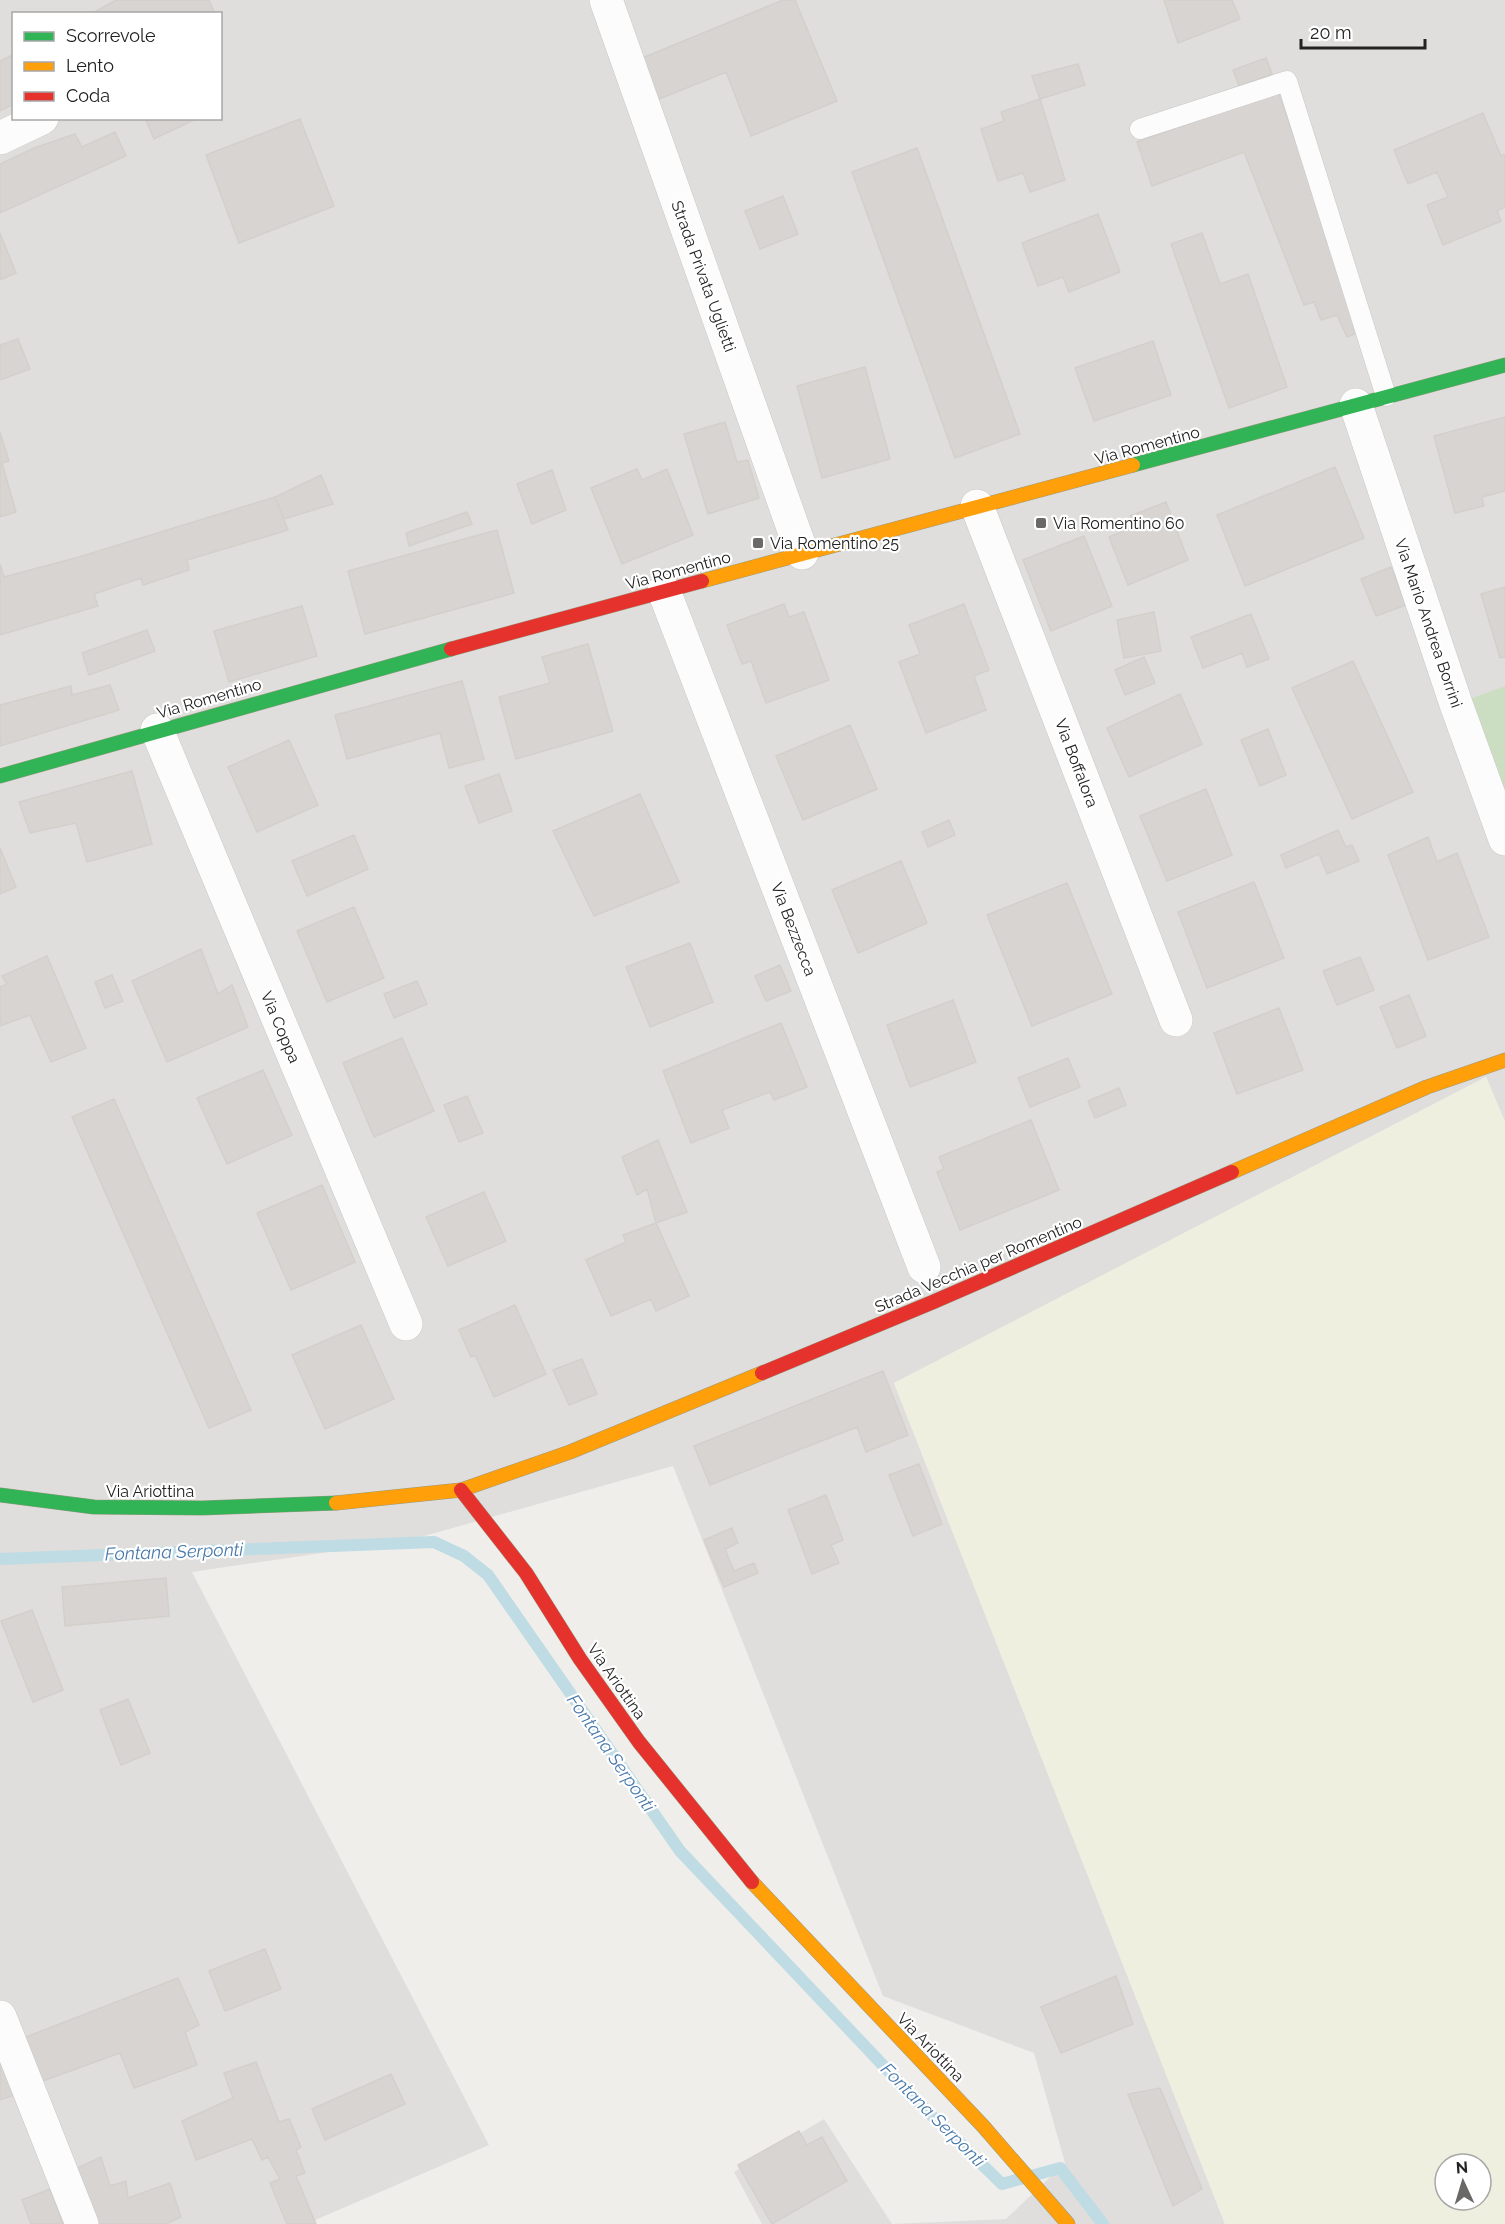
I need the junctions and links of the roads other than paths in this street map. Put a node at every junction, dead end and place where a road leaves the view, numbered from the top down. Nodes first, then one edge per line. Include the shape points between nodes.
1 (606, 0) edge
2 (38, 120) edge
3 (1140, 129) dead end
4 (0, 138) edge
5 (1505, 365) edge
6 (1371, 400) junction
7 (977, 506) junction
8 (802, 553) junction
9 (664, 591) junction
10 (157, 730) junction
11 (0, 776) edge
12 (1505, 839) edge
13 (1176, 1020) dead end
14 (1505, 1060) edge
15 (924, 1267) dead end
16 (406, 1324) dead end
17 (461, 1490) junction
18 (0, 1495) edge
19 (0, 2017) edge
20 (82, 2224) edge
21 (1068, 2224) edge

1 - 8 street, Strada Privata Uglietti
2 - 4 street
3 - 6 lane via 1287,81
5 - 6 street, Via Romentino
6 - 7 street, Via Romentino
6 - 12 street, Via Mario Andrea Borrini via 1456,704
7 - 8 street, Via Romentino
7 - 13 street, Via Boffalora
8 - 9 street, Via Romentino
9 - 10 street, Via Romentino
9 - 15 street, Via Bezzecca
10 - 11 street, Via Romentino
10 - 16 street, Via Coppa
14 - 17 street, Strada Vecchia per Romentino via 1427,1087 933,1302 592,1443
17 - 18 street, Via Ariottina via 329,1504 202,1508 94,1507
17 - 21 street, Via Ariottina via 526,1573 639,1742 761,1893 1011,2158
19 - 20 street

